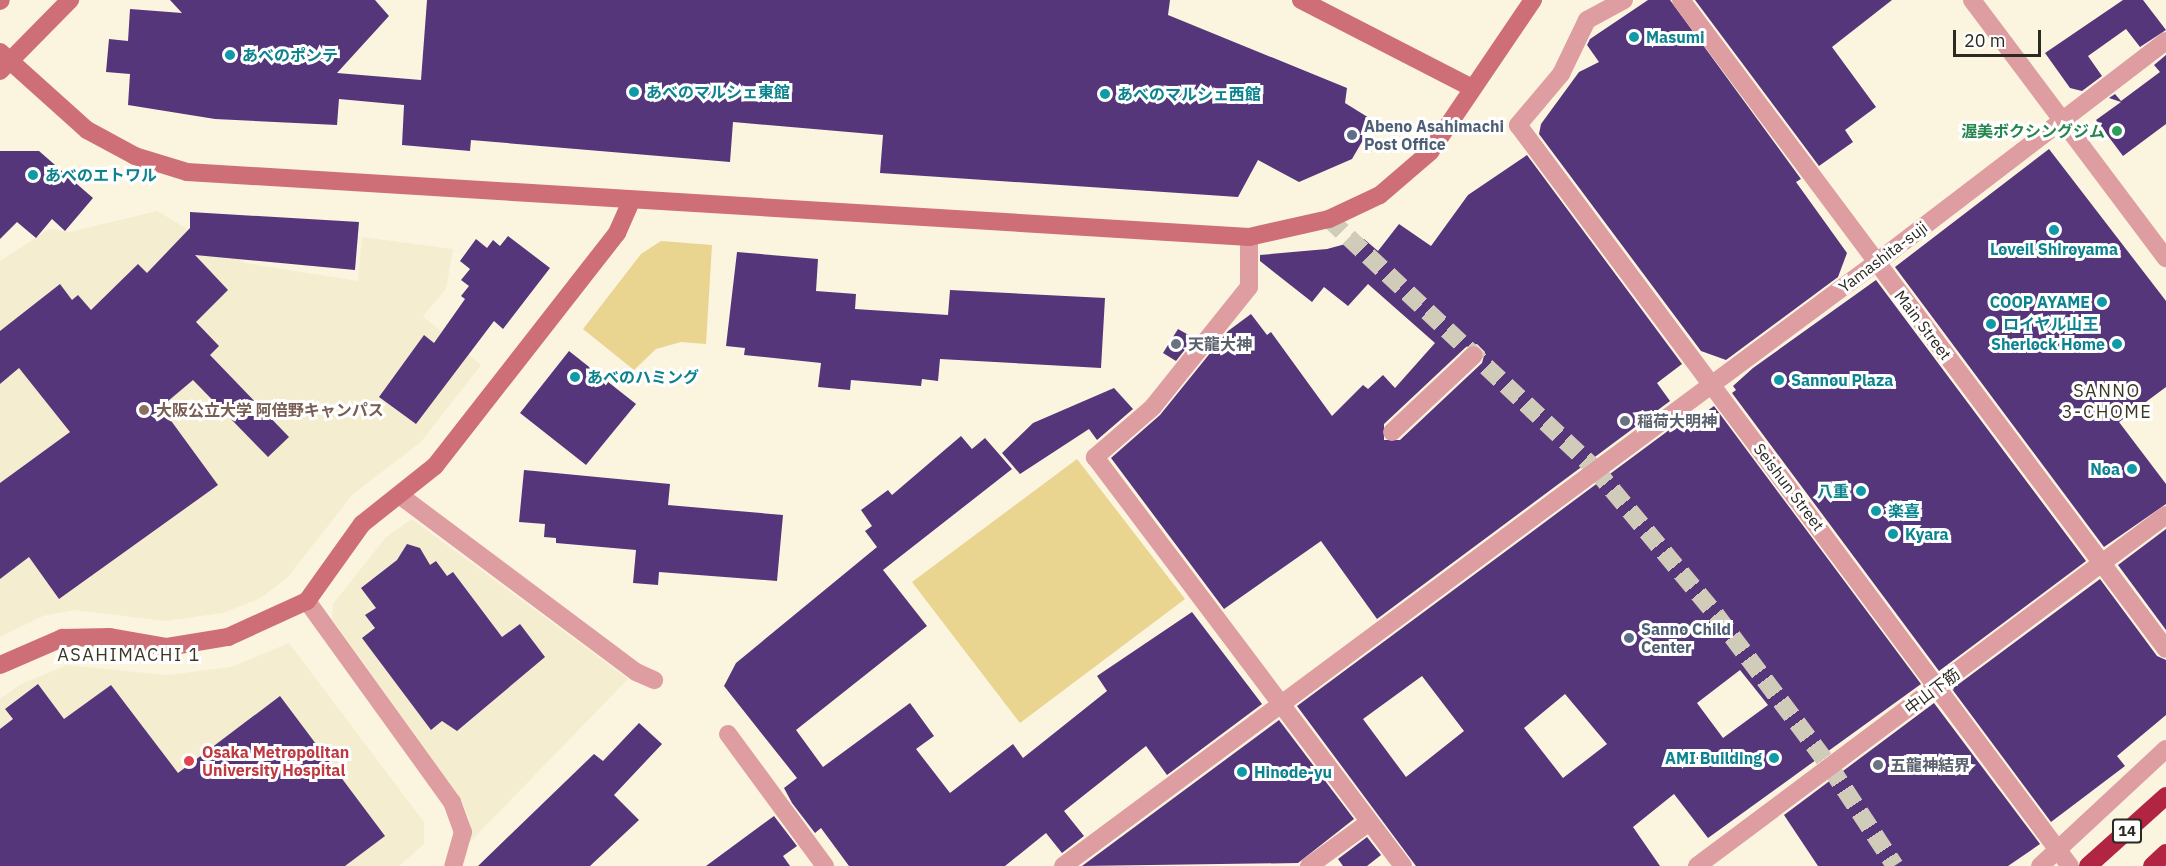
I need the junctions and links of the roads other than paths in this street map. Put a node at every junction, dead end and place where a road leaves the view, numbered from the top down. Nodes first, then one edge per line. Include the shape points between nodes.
1 (70, 0) edge
2 (1300, 0) edge
3 (1533, 0) edge
4 (1624, 0) edge
5 (1681, 0) edge
6 (1972, 0) edge
7 (2166, 41) edge
8 (3, 61) edge
9 (1472, 88) junction
10 (2062, 120) junction
11 (631, 202) junction
12 (1249, 237) junction
13 (2166, 258) edge
14 (1877, 262) junction
15 (1474, 355) dead end
16 (1713, 384) junction
17 (1392, 432) dead end
18 (402, 497) junction
19 (2166, 515) edge
20 (2102, 563) junction
21 (307, 601) junction
22 (2166, 649) edge
23 (0, 664) edge
24 (654, 680) dead end
25 (1938, 686) junction
26 (1278, 705) junction
27 (728, 734) dead end
28 (2166, 749) edge
29 (2166, 796) edge
30 (1368, 823) junction
31 (2058, 850) junction
32 (2166, 853) edge
33 (453, 866) edge
34 (825, 866) edge
35 (1063, 866) edge
36 (1309, 866) edge
37 (1403, 866) edge
38 (1697, 866) edge
39 (2040, 866) edge
40 (2070, 866) edge
41 (2088, 866) edge
42 (2152, 866) edge

1 - 8 street
2 - 9 street
3 - 9 street
4 - 16 street, Seishun Street via 1587,20 1561,74 1518,125
5 - 14 street, Main Street
6 - 10 street
7 - 10 street, Yamashita-suji
8 - 11 street via 87,130 135,156 187,172
9 - 12 street via 1430,152 1380,195 1329,219
10 - 13 street
10 - 14 street, Yamashita-suji
11 - 12 street
11 - 18 street via 610,243 435,466
12 - 26 street via 1249,286 1153,407 1095,457
14 - 16 street, Yamashita-suji
14 - 20 street, Main Street
15 - 17 street
16 - 25 street, Seishun Street
16 - 26 street, Yamashita-suji
18 - 21 street via 362,525
18 - 24 street via 636,672
19 - 20 street, 中山下筋
20 - 22 street, Main Street
20 - 25 street, 中山下筋
21 - 23 street via 228,637 167,647 110,637 62,638
21 - 33 street via 452,802 463,832
25 - 31 street, Seishun Street
25 - 38 street, 中山下筋
26 - 30 street
26 - 35 street, Yamashita-suji
27 - 34 street
28 - 31 street
29 - 41 highway, 14
30 - 36 street
30 - 37 street
31 - 39 street
31 - 40 street, Seishun Street
32 - 42 highway, 14

